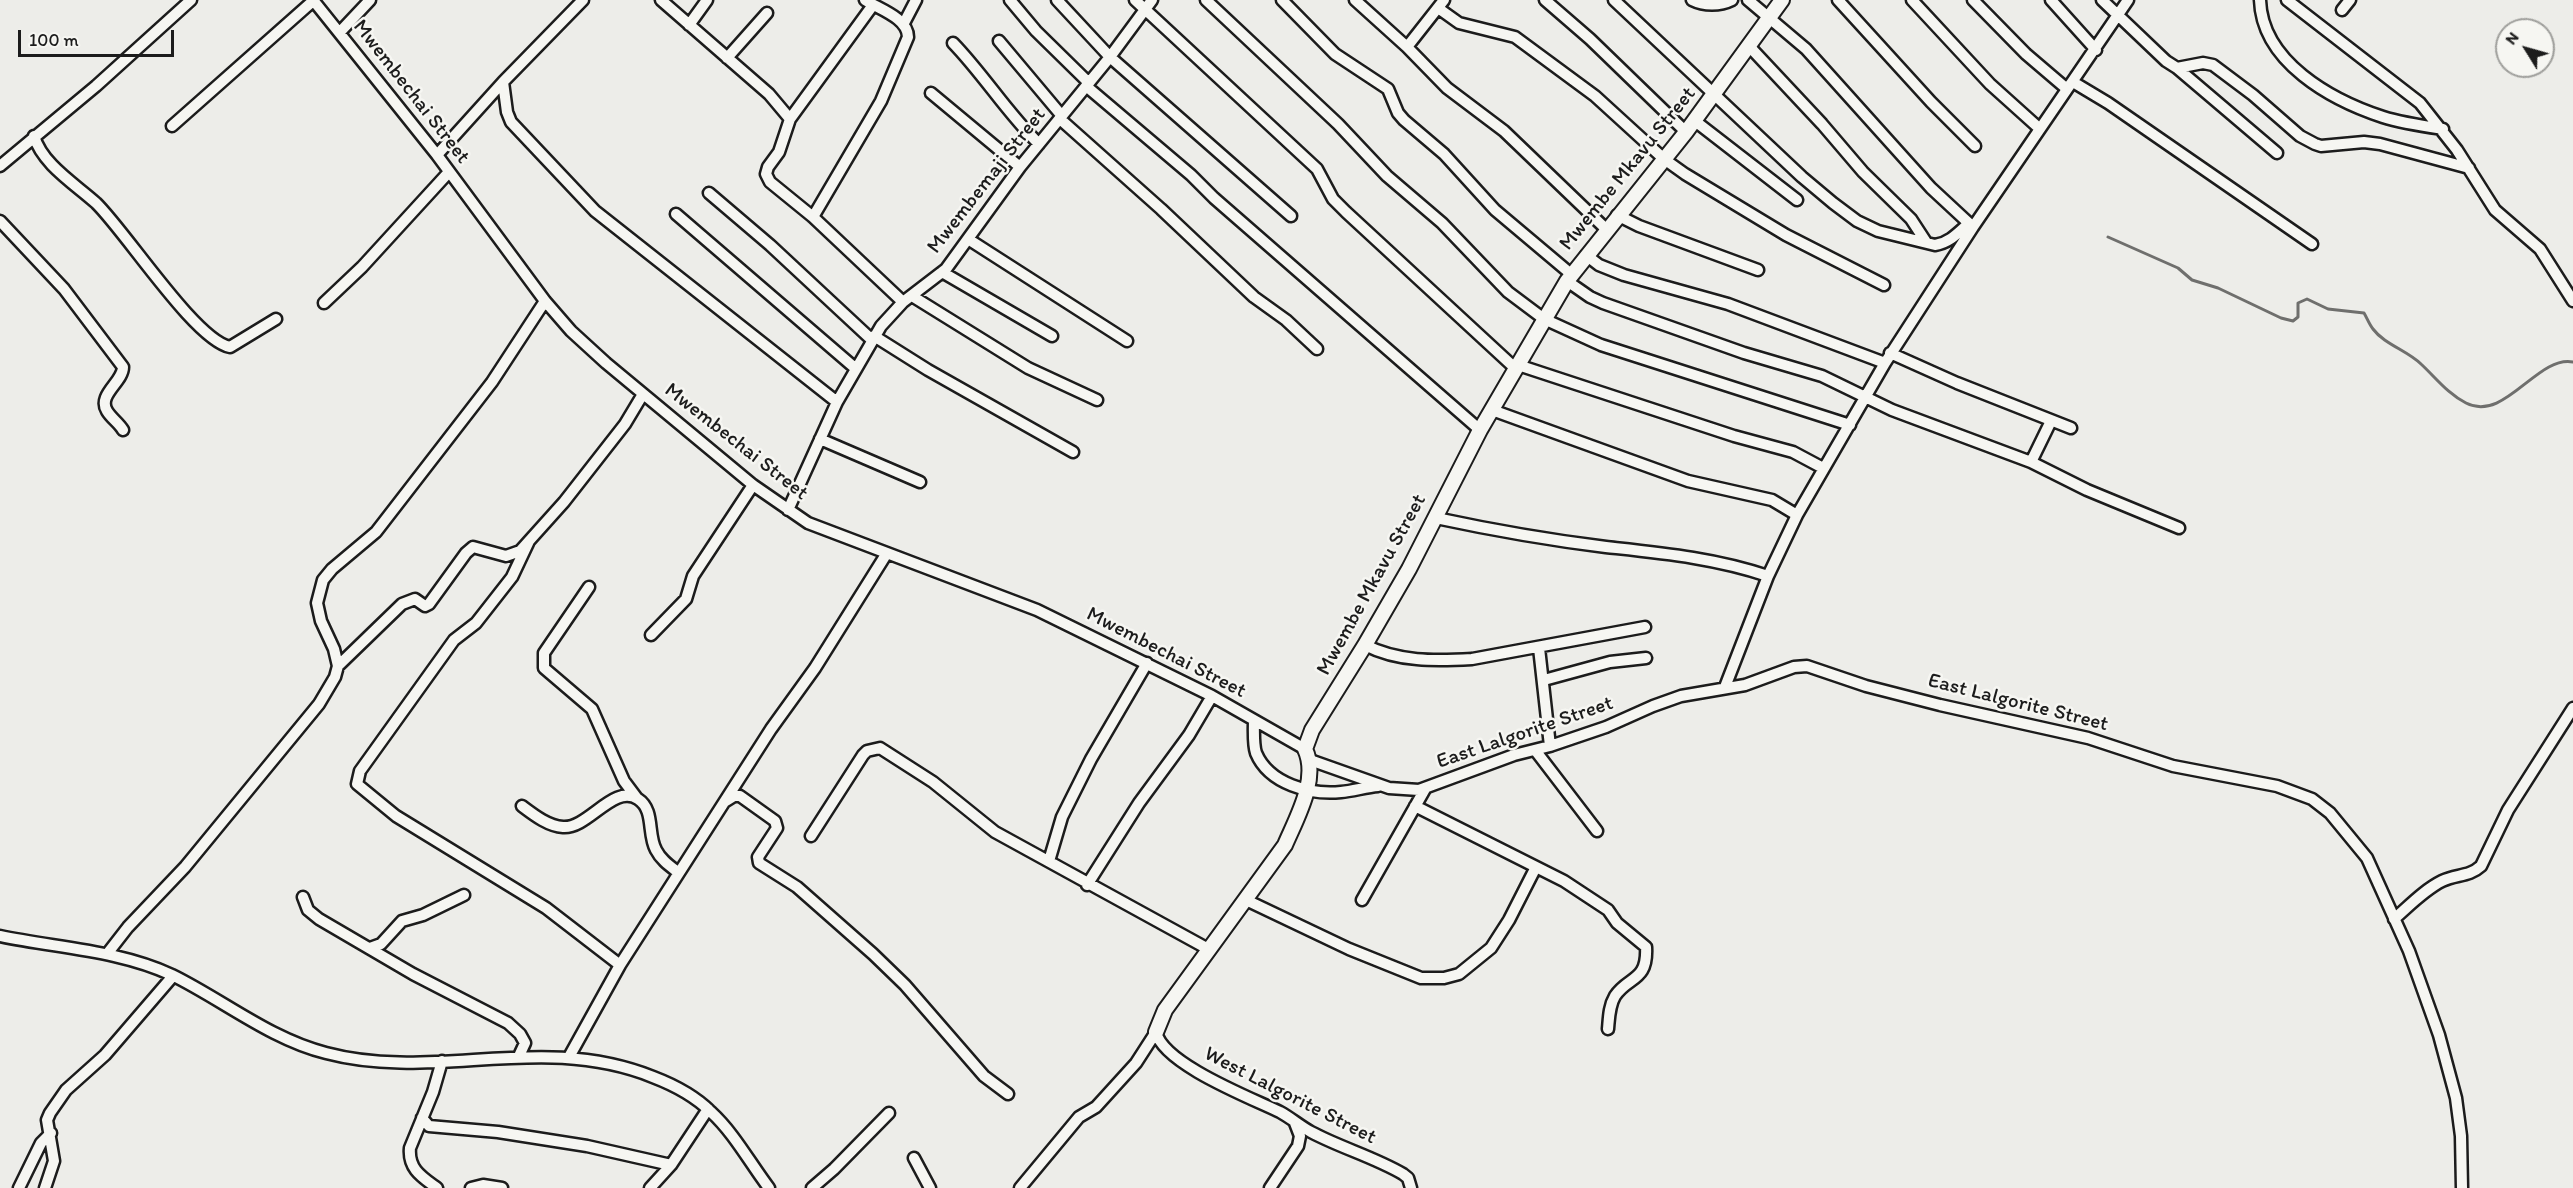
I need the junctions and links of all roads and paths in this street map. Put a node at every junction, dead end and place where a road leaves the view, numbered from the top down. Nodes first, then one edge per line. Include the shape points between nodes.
1 (191, 0) edge
2 (313, 0) edge
3 (370, 0) edge
4 (583, 0) edge
5 (661, 0) edge
6 (707, 0) edge
7 (916, 0) edge
8 (1010, 0) edge
9 (1057, 0) edge
10 (1135, 0) edge
11 (1152, 0) edge
12 (1206, 0) edge
13 (1282, 0) edge
14 (1355, 0) edge
15 (1545, 0) edge
16 (1614, 0) edge
17 (1692, 0) edge
18 (1731, 0) edge
19 (1748, 0) edge
20 (1782, 0) edge
21 (1838, 0) edge
22 (1912, 0) edge
23 (1973, 0) edge
24 (2051, 0) edge
25 (2102, 0) edge
26 (2128, 0) edge
27 (2260, 0) edge
28 (2350, 0) edge
29 (869, 2) edge
30 (2294, 2) edge
31 (1441, 4) edge
32 (1145, 10) junction
33 (2342, 10) dead end
34 (767, 13) dead end
35 (2119, 14) junction
36 (1770, 17) junction
37 (904, 24) junction
38 (689, 25) junction
39 (340, 32) junction
40 (999, 41) dead end
41 (953, 43) dead end
42 (1748, 45) junction
43 (1407, 47) junction
44 (2096, 50) junction
45 (1110, 57) junction
46 (727, 58) junction
47 (2177, 68) junction
48 (503, 82) junction
49 (1088, 84) junction
50 (2070, 85) junction
51 (931, 93) dead end
52 (1715, 94) junction
53 (1061, 117) junction
54 (790, 119) junction
55 (1695, 120) junction
56 (172, 126) dead end
57 (2040, 129) junction
58 (2443, 129) junction
59 (1686, 132) junction
60 (34, 136) junction
61 (1039, 144) junction
62 (1975, 146) dead end
63 (2277, 153) dead end
64 (437, 155) junction
65 (1664, 159) junction
66 (0, 166) edge
67 (1020, 167) junction
68 (2469, 168) junction
69 (449, 172) junction
70 (710, 193) dead end
71 (1797, 200) dead end
72 (676, 214) dead end
73 (1617, 215) junction
74 (1291, 216) dead end
75 (813, 217) junction
76 (0, 221) edge
77 (1971, 226) junction
78 (1606, 229) junction
79 (968, 239) junction
80 (1926, 242) junction
81 (2312, 244) dead end
82 (1586, 255) junction
83 (1758, 270) dead end
84 (942, 272) junction
85 (1569, 277) junction
86 (1884, 285) dead end
87 (907, 299) junction
88 (545, 301) junction
89 (2573, 301) edge
90 (324, 303) dead end
91 (276, 319) dead end
92 (1544, 319) junction
93 (1053, 336) dead end
94 (873, 338) junction
95 (1127, 341) dead end
96 (1317, 349) dead end
97 (1887, 358) junction
98 (1517, 367) junction
99 (855, 368) junction
100 (643, 394) junction
101 (1866, 396) junction
102 (1097, 400) dead end
103 (837, 402) junction
104 (1492, 411) junction
105 (2051, 421) junction
106 (1850, 425) junction
107 (2071, 428) dead end
108 (123, 430) dead end
109 (1480, 430) junction
110 (820, 439) junction
111 (1073, 452) dead end
112 (2031, 462) junction
113 (1823, 468) junction
114 (920, 482) dead end
115 (753, 485) junction
116 (788, 510) junction
117 (1797, 515) junction
118 (1436, 518) junction
119 (2179, 528) dead end
120 (529, 541) junction
121 (887, 553) junction
122 (1768, 576) junction
123 (588, 587) dead end
124 (1645, 627) dead end
125 (651, 635) dead end
126 (1365, 645) junction
127 (1539, 648) junction
128 (1646, 658) dead end
129 (1147, 663) junction
130 (338, 666) junction
131 (1544, 680) junction
132 (1725, 687) junction
133 (1212, 696) junction
134 (2573, 708) edge
135 (1254, 720) junction
136 (1550, 746) junction
137 (1535, 750) junction
138 (1308, 755) junction
139 (1382, 786) junction
140 (1425, 789) junction
141 (1306, 791) junction
142 (636, 797) junction
143 (726, 801) junction
144 (522, 806) dead end
145 (1415, 806) junction
146 (1597, 831) dead end
147 (811, 836) dead end
148 (1049, 861) junction
149 (1536, 867) junction
150 (679, 873) junction
151 (1087, 885) junction
152 (465, 895) dead end
153 (303, 897) dead end
154 (1246, 900) junction
155 (1362, 900) dead end
156 (2394, 919) junction
157 (0, 936) edge
158 (370, 948) junction
159 (1210, 950) junction
160 (107, 954) junction
161 (620, 965) junction
162 (173, 976) junction
163 (1608, 1029) dead end
164 (1156, 1032) junction
165 (519, 1056) junction
166 (569, 1057) junction
167 (442, 1061) junction
168 (1008, 1094) dead end
169 (708, 1109) junction
170 (889, 1113) dead end
171 (422, 1118) junction
172 (1295, 1122) junction
173 (51, 1133) junction
174 (914, 1158) dead end
175 (671, 1164) junction
176 (19, 1188) edge
177 (45, 1188) edge
178 (437, 1188) edge
179 (471, 1188) edge
180 (502, 1188) edge
181 (650, 1188) edge
182 (769, 1188) edge
183 (812, 1188) edge
184 (930, 1188) edge
185 (1020, 1188) edge
186 (1270, 1188) edge
187 (1411, 1188) edge
188 (2462, 1188) edge

1 - 60 street
2 - 39 street, Mwembechai Street
2 - 56 street
3 - 39 street
4 - 48 street
5 - 38 street
6 - 38 street
7 - 37 street
8 - 49 street
9 - 45 street
10 - 32 street
11 - 32 street, Mwembemaji Street
12 - 92 street via 1442,223 1508,292
13 - 85 street via 1335,54 1388,89 1404,120
14 - 43 street
15 - 59 street
16 - 52 street
17 - 18 street via 1712,4
19 - 36 street
20 - 36 street, Mwembe Mkavu Street
21 - 62 street
22 - 57 street via 1989,84
23 - 50 street via 2025,54
24 - 44 street
25 - 35 street
26 - 35 street
27 - 58 street via 2272,44 2286,61 2325,90 2383,117
28 - 33 street
29 - 37 street
29 - 54 street
30 - 58 street via 2420,104
31 - 43 street
31 - 65 street via 1459,23 1515,37 1595,96
32 - 45 street, Mwembemaji Street
32 - 98 street via 1317,169 1333,199 1346,212
34 - 46 street
35 - 44 street
35 - 47 street
36 - 42 street, Mwembe Mkavu Street
36 - 77 street via 1806,49 1910,166
37 - 75 street via 908,37 885,93
38 - 46 street
39 - 64 street, Mwembechai Street
40 - 53 street
41 - 61 street
42 - 52 street, Mwembe Mkavu Street
42 - 80 street via 1911,219
43 - 78 street via 1447,88 1504,131
44 - 50 street
45 - 49 street, Mwembemaji Street
45 - 74 street
46 - 54 street via 769,94
47 - 63 street
47 - 68 street via 2213,65 2315,144 2380,144
48 - 64 street
48 - 103 street via 511,122 582,199
49 - 53 street, Mwembemaji Street
49 - 109 street
50 - 57 street
50 - 81 street
51 - 67 street
52 - 55 street, Mwembe Mkavu Street
52 - 80 street via 1802,177 1857,221 1887,234
53 - 61 street, Mwembemaji Street
53 - 96 street via 1254,297
54 - 75 street via 779,152 768,167 767,179
55 - 59 street, Mwembe Mkavu Street
55 - 71 street
57 - 77 street
58 - 68 street
59 - 65 street, Mwembe Mkavu Street
60 - 66 street
60 - 91 street via 40,150 104,212 191,317 215,340 230,347
61 - 67 street, Mwembemaji Street
64 - 69 street, Mwembechai Street
65 - 73 street, Mwembe Mkavu Street
65 - 86 street via 1755,217
67 - 79 street, Mwembemaji Street
68 - 89 street via 2495,210 2540,249
69 - 88 street, Mwembechai Street
69 - 90 street
70 - 94 street
72 - 99 street
73 - 78 street, Mwembe Mkavu Street
73 - 83 street
75 - 87 street
76 - 108 street via 64,289 123,367 105,405
77 - 80 street via 1943,244
77 - 97 street
78 - 82 street, Mwembe Mkavu Street
79 - 84 street, Mwembemaji Street
79 - 95 street
82 - 85 street, Mwembe Mkavu Street
82 - 97 street via 1624,275 1728,304
84 - 87 street, Mwembemaji Street
84 - 93 street
85 - 92 street, Mwembe Mkavu Street
85 - 101 street via 1590,297 1603,303 1743,353 1822,376
87 - 94 street, Mwembemaji Street
87 - 102 street via 1028,368
88 - 100 street, Mwembechai Street via 584,344
88 - 130 street via 492,382 376,532 323,580 317,603
92 - 98 street, Mwembe Mkavu Street
92 - 106 street via 1601,345
94 - 99 street, Mwembemaji Street
94 - 111 street
97 - 101 street
97 - 105 street
98 - 104 street, Mwembe Mkavu Street
98 - 113 street via 1793,452
99 - 103 street, Mwembemaji Street
100 - 115 street, Mwembechai Street
100 - 120 street via 613,440
101 - 106 street
101 - 112 street via 1926,425
103 - 110 street, Mwembemaji Street
104 - 109 street, Mwembe Mkavu Street
104 - 117 street via 1688,481 1772,500
105 - 107 street
105 - 112 street
106 - 113 street
109 - 118 street, Mwembe Mkavu Street
110 - 114 street
110 - 116 street, Mwembemaji Street
112 - 119 street
113 - 117 street
115 - 116 street, Mwembechai Street
115 - 125 street via 693,576 686,599
116 - 121 street, Mwembechai Street via 808,523
117 - 122 street
118 - 122 street via 1518,536 1694,558
118 - 126 street, Mwembe Mkavu Street
120 - 130 street via 520,551 506,556 473,546 429,604 425,606 415,599 402,604
120 - 161 street via 512,577 476,623 454,640 360,771 357,784 396,816 546,908
121 - 129 street, Mwembechai Street via 1037,610
121 - 143 street
122 - 132 street
123 - 142 street via 547,647 544,668 592,709 624,781
124 - 127 street
126 - 127 street via 1400,658 1445,661
126 - 138 street, Mwembe Mkavu Street via 1312,730
127 - 131 street
128 - 131 street via 1610,662
129 - 133 street, Mwembechai Street
129 - 148 street via 1062,817
130 - 160 street via 319,704 297,732
131 - 136 street
132 - 136 street, East Lalgorite Street via 1663,702
132 - 156 street, East Lalgorite Street via 1794,667 1815,667 1866,686 2088,738 2173,766 2277,786 2312,799 2330,813 2367,858
133 - 135 street, Mwembechai Street
133 - 151 street
134 - 156 street via 2508,810 2481,866 2473,873 2434,885
135 - 138 street, Mwembechai Street
135 - 141 street via 1255,751 1265,768
136 - 137 street, East Lalgorite Street
137 - 140 street, East Lalgorite Street via 1491,762
137 - 146 street
138 - 139 street, East Lalgorite Street
138 - 141 street, Mwembe Mkavu Street via 1310,774
139 - 140 street, East Lalgorite Street via 1407,791
139 - 141 street via 1341,792
140 - 145 street
141 - 154 street, Mwembe Mkavu Street via 1285,845
142 - 144 street via 625,796 572,826 562,827 546,822
142 - 150 street via 649,815 655,849
143 - 150 street
143 - 168 street via 740,796 775,821 777,828 758,857 759,863 797,887 873,954 984,1076
145 - 149 street
145 - 155 street
147 - 148 street via 862,755 880,748 933,782 995,832
148 - 151 street
149 - 154 street via 1491,948 1459,974 1444,978 1421,978
149 - 163 street via 1608,910 1617,923 1646,947 1644,968 1615,995
150 - 161 street
151 - 159 street
152 - 158 street via 402,921 381,944
153 - 158 street via 311,914
154 - 159 street, Mwembe Mkavu Street
156 - 188 street, East Lalgorite Street via 2426,995 2456,1098
157 - 160 street
158 - 165 street via 514,1028 525,1043
159 - 164 street, Mwembe Mkavu Street via 1165,1010
160 - 162 street
161 - 166 street
162 - 167 street via 309,1048 368,1061
162 - 173 street via 105,1055 66,1090 47,1120
164 - 172 street, West Lalgorite Street via 1158,1042 1182,1062
164 - 185 street, Mwembe Mkavu Street via 1136,1063 1096,1107 1079,1116
165 - 166 street
165 - 167 street
166 - 169 street via 615,1064 642,1073 677,1088
167 - 171 street
169 - 175 street
169 - 182 street
170 - 183 street
171 - 175 street via 429,1126 498,1132
171 - 178 street via 409,1157 415,1171
172 - 186 street via 1300,1136 1298,1146
172 - 187 street, West Lalgorite Street via 1403,1174
173 - 176 street via 41,1143
173 - 177 street via 54,1161
174 - 184 street
175 - 181 street
179 - 180 street

